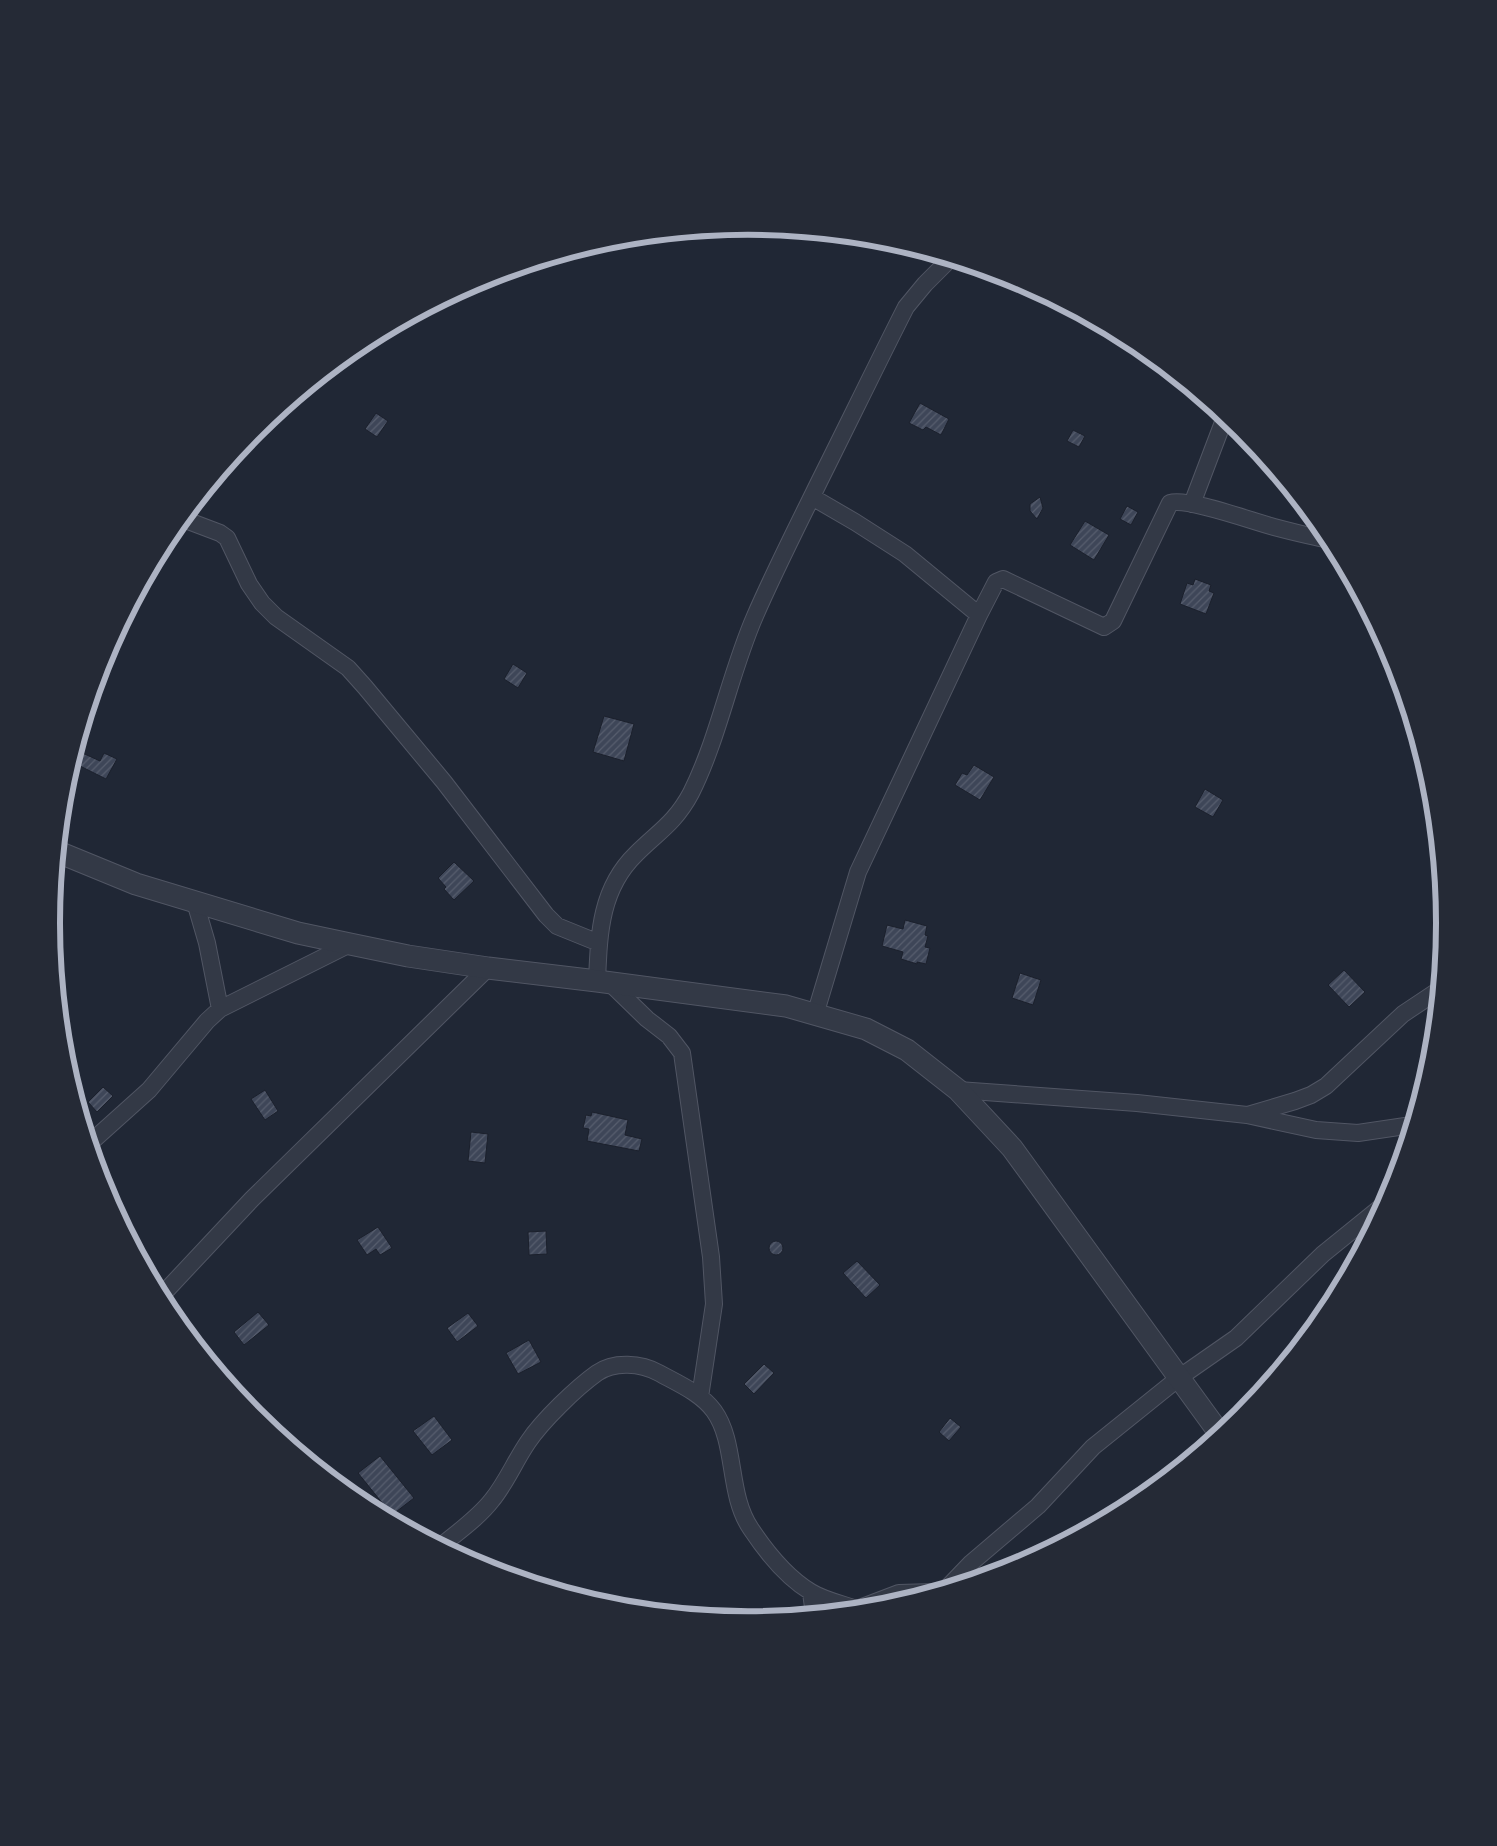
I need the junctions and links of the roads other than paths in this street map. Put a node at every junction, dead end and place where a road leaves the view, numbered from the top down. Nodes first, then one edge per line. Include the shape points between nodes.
1 (945, 264) edge
2 (1222, 424) edge
3 (812, 497) junction
4 (1192, 504) junction
5 (190, 521) edge
6 (1319, 537) edge
7 (979, 615) junction
8 (64, 854) edge
9 (195, 902) junction
10 (598, 943) junction
11 (350, 944) junction
12 (488, 968) junction
13 (604, 982) junction
14 (1433, 994) edge
15 (220, 1009) junction
16 (815, 1015) junction
17 (958, 1090) junction
18 (1247, 1115) junction
19 (1406, 1126) edge
20 (95, 1138) edge
21 (1372, 1214) edge
22 (166, 1290) edge
23 (1180, 1377) junction
24 (700, 1397) junction
25 (1216, 1428) edge
26 (447, 1541) edge
27 (955, 1579) edge
28 (811, 1592) junction
29 (906, 1593) edge
30 (893, 1596) edge
31 (844, 1605) edge
32 (813, 1608) edge

1 - 3 street via 906,307
2 - 4 street
3 - 7 street via 905,554
3 - 10 street via 754,617 706,759 690,794 670,823 635,855 611,889
4 - 6 street
4 - 7 street via 1170,503 1113,621 1107,626 1003,579 995,583
5 - 10 street via 227,538 262,603 276,617 348,668 444,782 546,915 557,926
7 - 16 street via 858,872
8 - 9 street via 136,884
9 - 11 street via 298,933
9 - 15 street
10 - 13 street
11 - 12 street
11 - 15 street
12 - 13 street
12 - 22 street via 252,1199
13 - 16 street via 786,1006
13 - 24 street via 668,1036 682,1053 714,1293
14 - 18 street via 1403,1014 1326,1086 1295,1102
15 - 20 street via 148,1090
16 - 17 street via 866,1029 907,1050
17 - 18 street
17 - 23 street via 1012,1148
18 - 19 street via 1316,1130 1358,1133
21 - 23 street via 1323,1254 1236,1338
23 - 25 street
23 - 27 street via 1093,1447 1038,1506
24 - 26 street via 654,1370 640,1366 610,1366 597,1373 536,1431 494,1498
24 - 28 street via 714,1410 721,1423 739,1505 750,1528 776,1562
28 - 31 street
28 - 32 street
29 - 30 street

